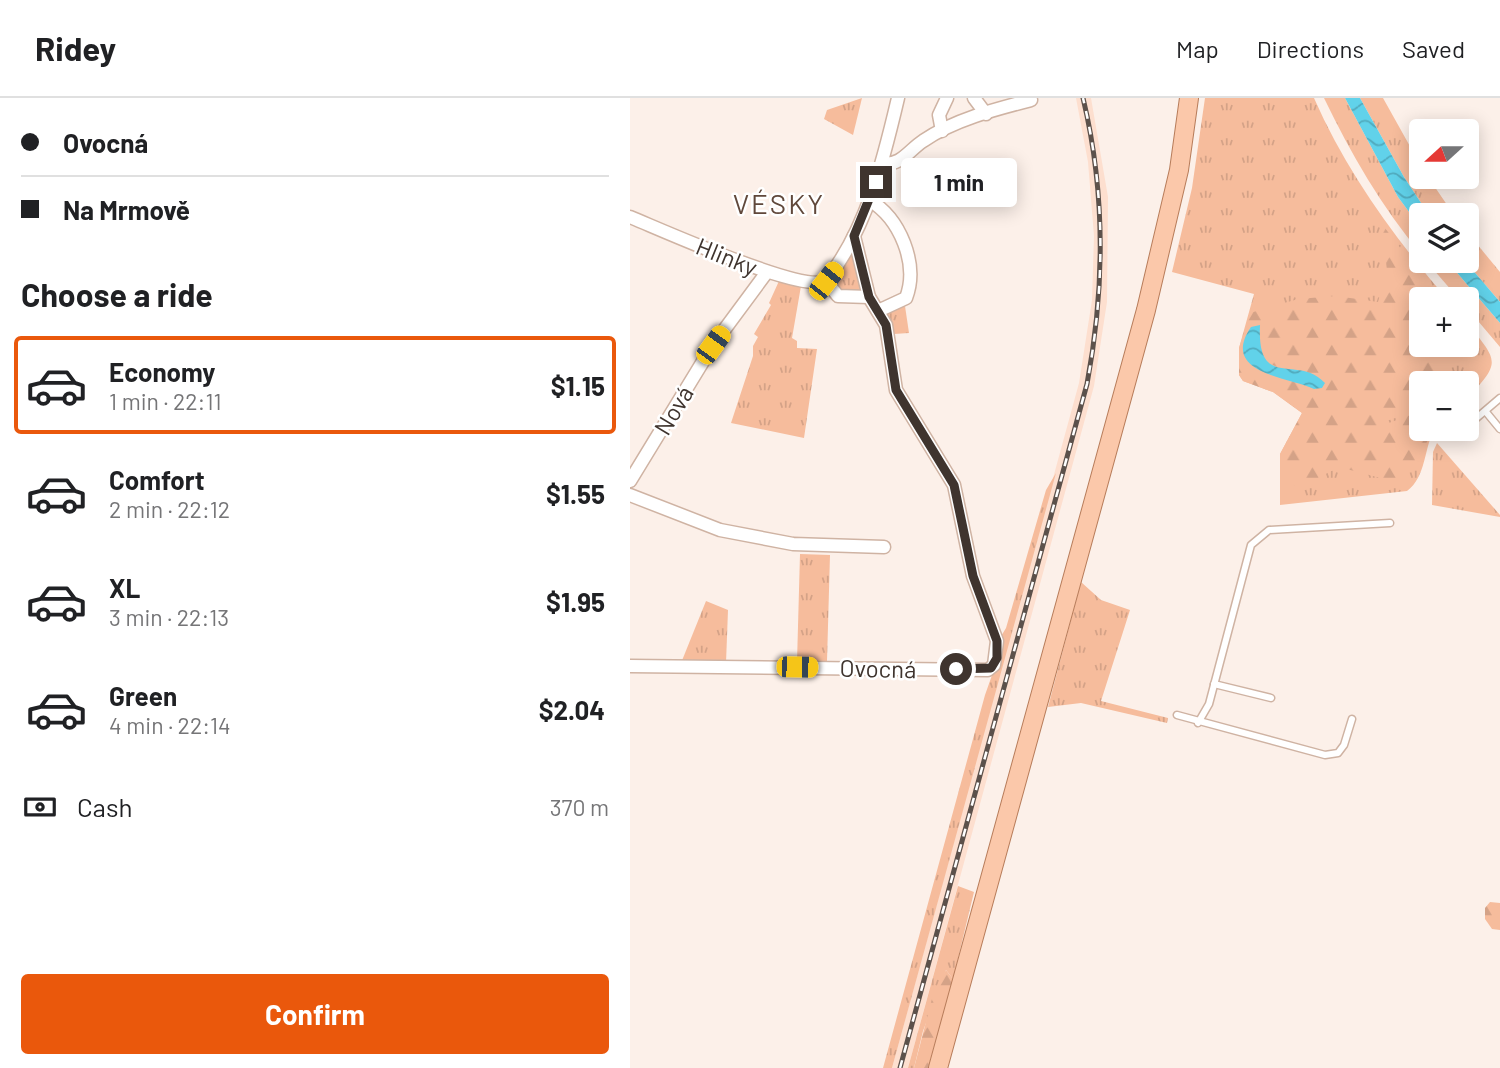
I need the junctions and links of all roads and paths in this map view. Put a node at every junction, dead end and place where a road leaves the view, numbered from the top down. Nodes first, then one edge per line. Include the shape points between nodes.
1 (898, 98) edge
2 (947, 98) edge
3 (974, 98) edge
4 (1189, 98) edge
5 (1031, 100) dead end
6 (986, 114) junction
7 (942, 131) junction
8 (882, 164) junction
9 (869, 200) junction
10 (630, 217) edge
11 (854, 236) junction
12 (766, 272) junction
13 (826, 281) junction
14 (869, 297) junction
15 (878, 311) junction
16 (1500, 398) edge
17 (1486, 412) junction
18 (1479, 418) edge
19 (1500, 429) edge
20 (630, 481) edge
21 (630, 495) edge
22 (1390, 523) dead end
23 (884, 547) dead end
24 (630, 666) edge
25 (1214, 684) junction
26 (1271, 698) dead end
27 (1177, 715) dead end
28 (1352, 719) dead end
29 (1198, 723) junction
30 (938, 1068) edge

1 - 8 street
2 - 7 street via 939,115
3 - 6 street
4 - 30 main road via 1179,170 1149,298
5 - 6 street
6 - 7 street
7 - 8 street via 898,162
8 - 9 street
9 - 11 street
9 - 15 street via 904,241 911,272 906,298
10 - 12 street, Hlinky
11 - 13 street
11 - 14 street
12 - 13 street, Hlinky via 817,284
12 - 20 street, Nová via 713,345
13 - 14 street via 838,296
14 - 15 street
15 - 24 street, Ovocná via 887,330 896,390 954,485 973,576 997,641 994,665 988,670
16 - 17 lane
17 - 18 lane
17 - 19 lane
21 - 23 street via 720,530 793,544
22 - 25 lane via 1269,530 1259,535 1251,545
25 - 26 lane
25 - 29 lane
27 - 29 lane
28 - 29 lane via 1338,753 1325,755

